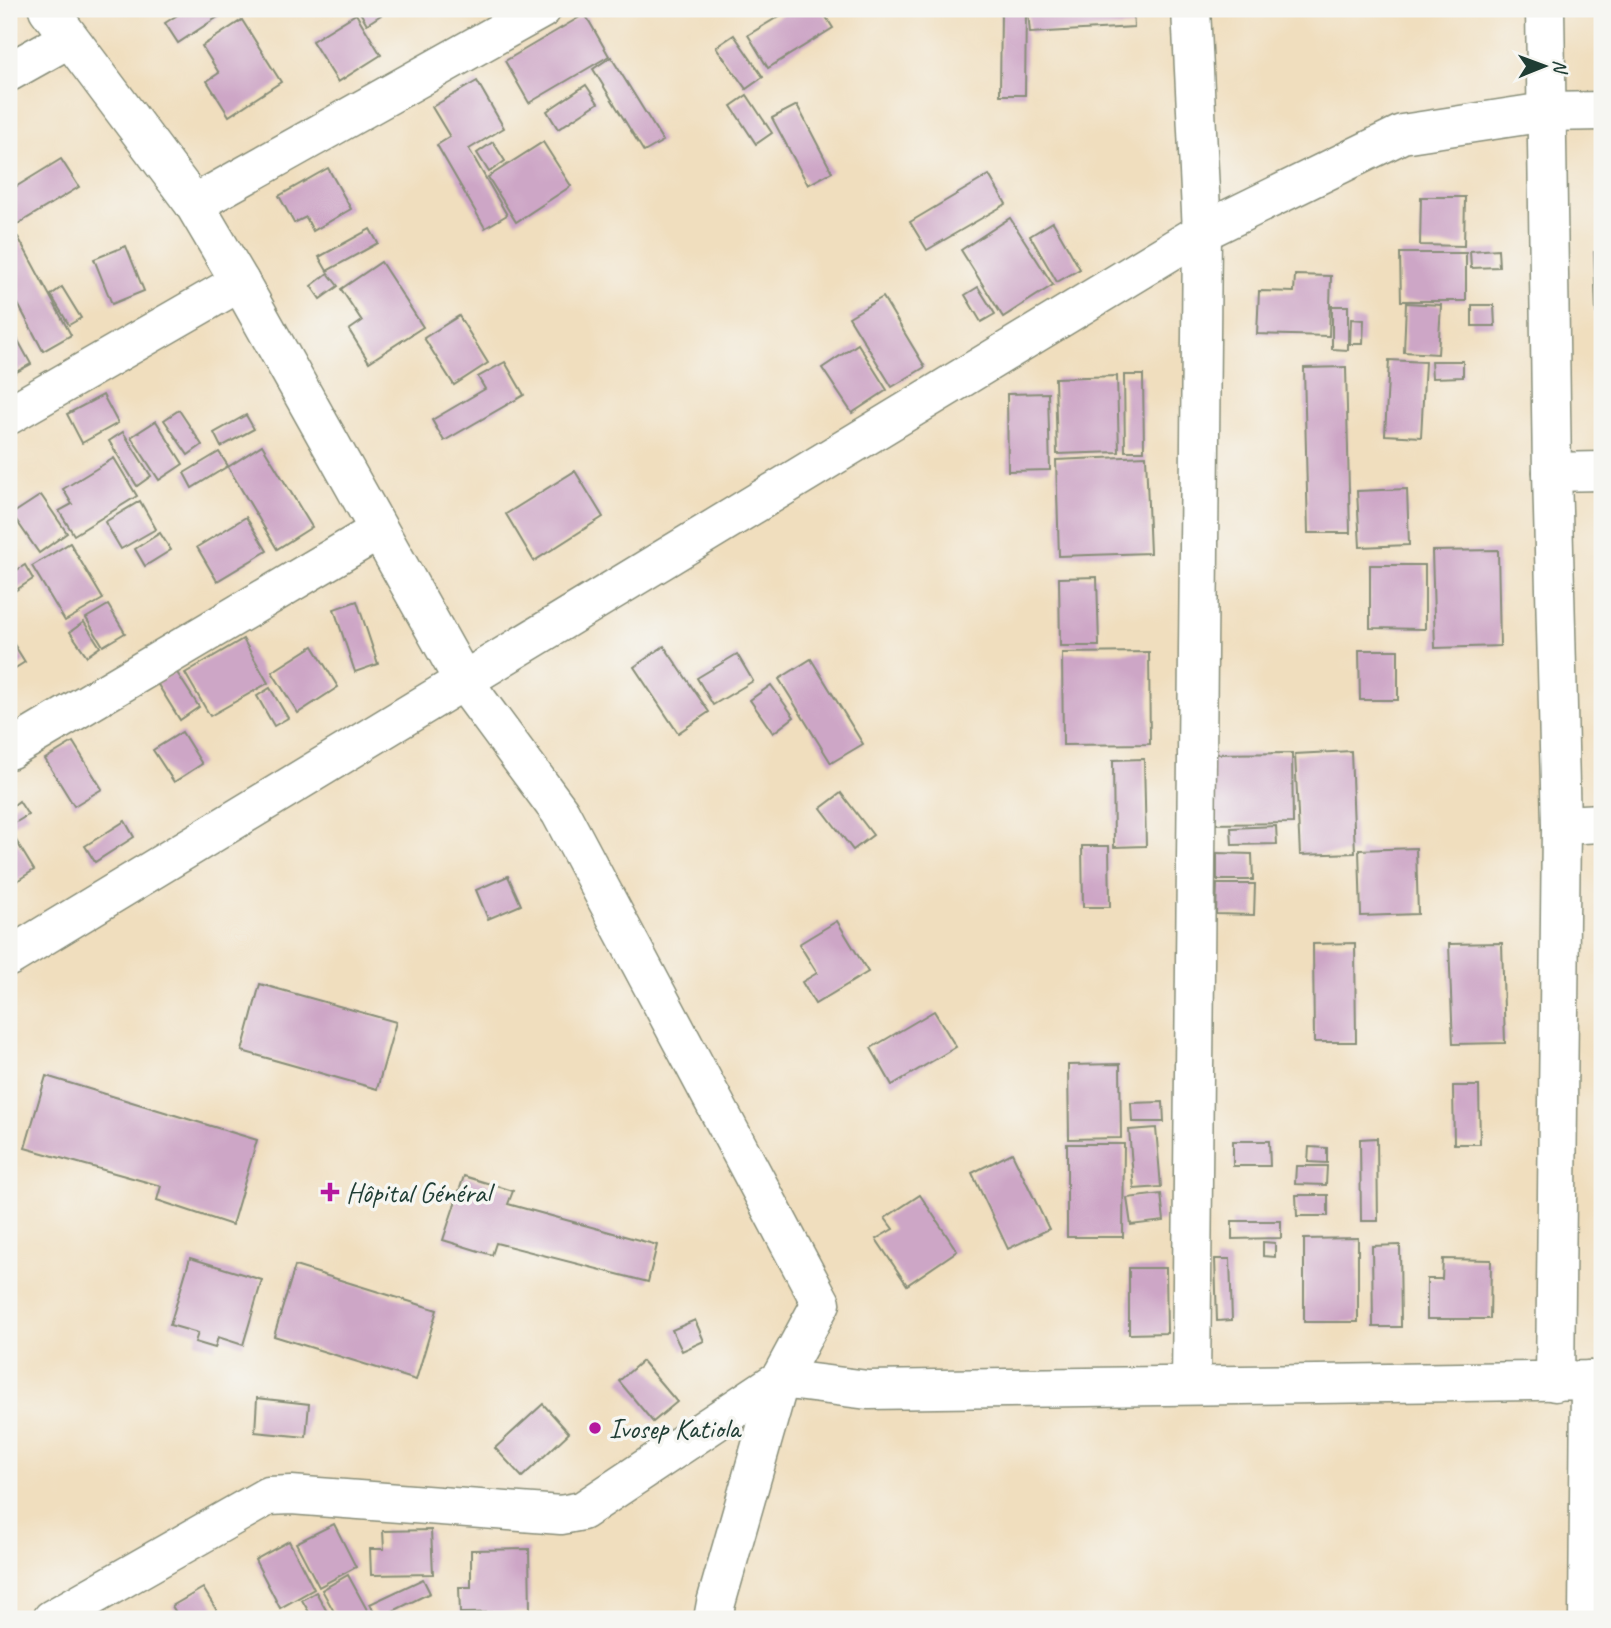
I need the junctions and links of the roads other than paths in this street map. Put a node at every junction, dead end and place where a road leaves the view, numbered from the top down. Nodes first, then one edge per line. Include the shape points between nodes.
1 (542, 9) edge
2 (1191, 9) edge
3 (1545, 9) edge
4 (58, 24) edge
5 (9, 72) edge
6 (1602, 111) edge
7 (1546, 112) junction
8 (194, 204) junction
9 (1202, 232) junction
10 (240, 282) junction
11 (9, 415) edge
12 (1602, 471) edge
13 (1552, 472) junction
14 (378, 531) junction
15 (464, 682) junction
16 (9, 750) edge
17 (1602, 823) edge
18 (1561, 825) junction
19 (9, 957) edge
20 (780, 1380) junction
21 (1582, 1381) edge
22 (1191, 1385) junction
23 (705, 1614) edge
24 (52, 1619) edge
25 (1588, 1619) edge

1 - 8 street
2 - 9 street
3 - 7 street
4 - 5 street
4 - 8 street
6 - 7 street
7 - 9 street via 1402,134
7 - 13 street
8 - 10 street
9 - 15 street
9 - 22 street
10 - 11 street
10 - 14 street
12 - 13 street
13 - 18 street
14 - 15 street
14 - 16 street
15 - 19 street
15 - 20 street via 559,812 821,1303
17 - 18 street
18 - 21 street
20 - 22 street via 868,1390
20 - 23 street
20 - 24 street via 582,1511 561,1515 268,1496
21 - 22 street
21 - 25 street

